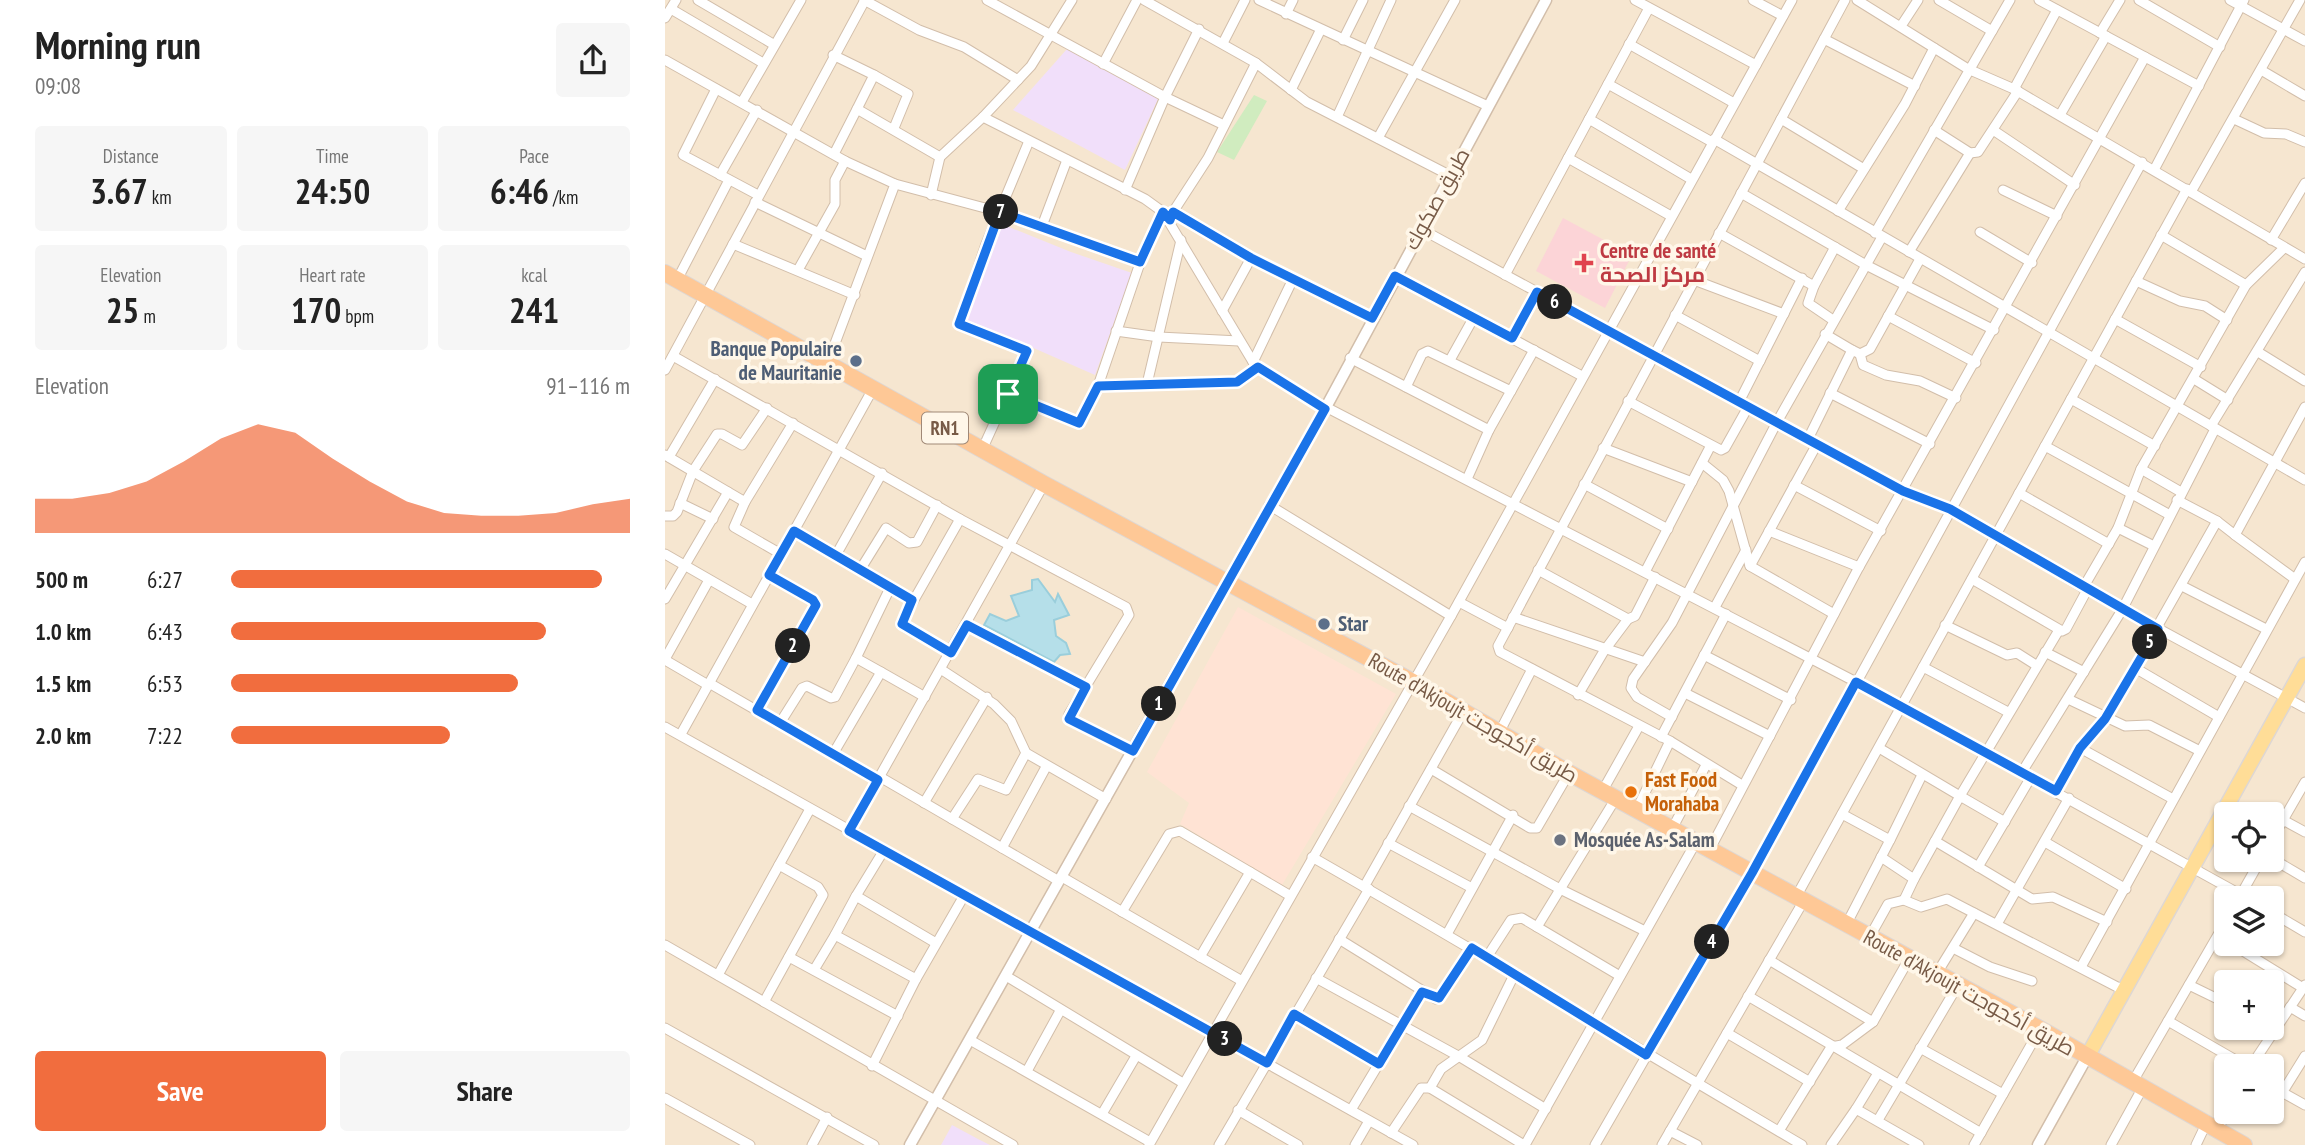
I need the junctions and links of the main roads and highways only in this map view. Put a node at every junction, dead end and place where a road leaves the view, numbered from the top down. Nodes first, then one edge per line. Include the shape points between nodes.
1 (671, 277) edge
2 (2305, 665) edge
3 (2087, 1057) junction
4 (2244, 1145) edge

1 - 3 highway, Route d'Akjoujt طريق أكجوجت / RN1
2 - 3 main road
3 - 4 highway, Route d'Akjoujt طريق أكجوجت / RN1

